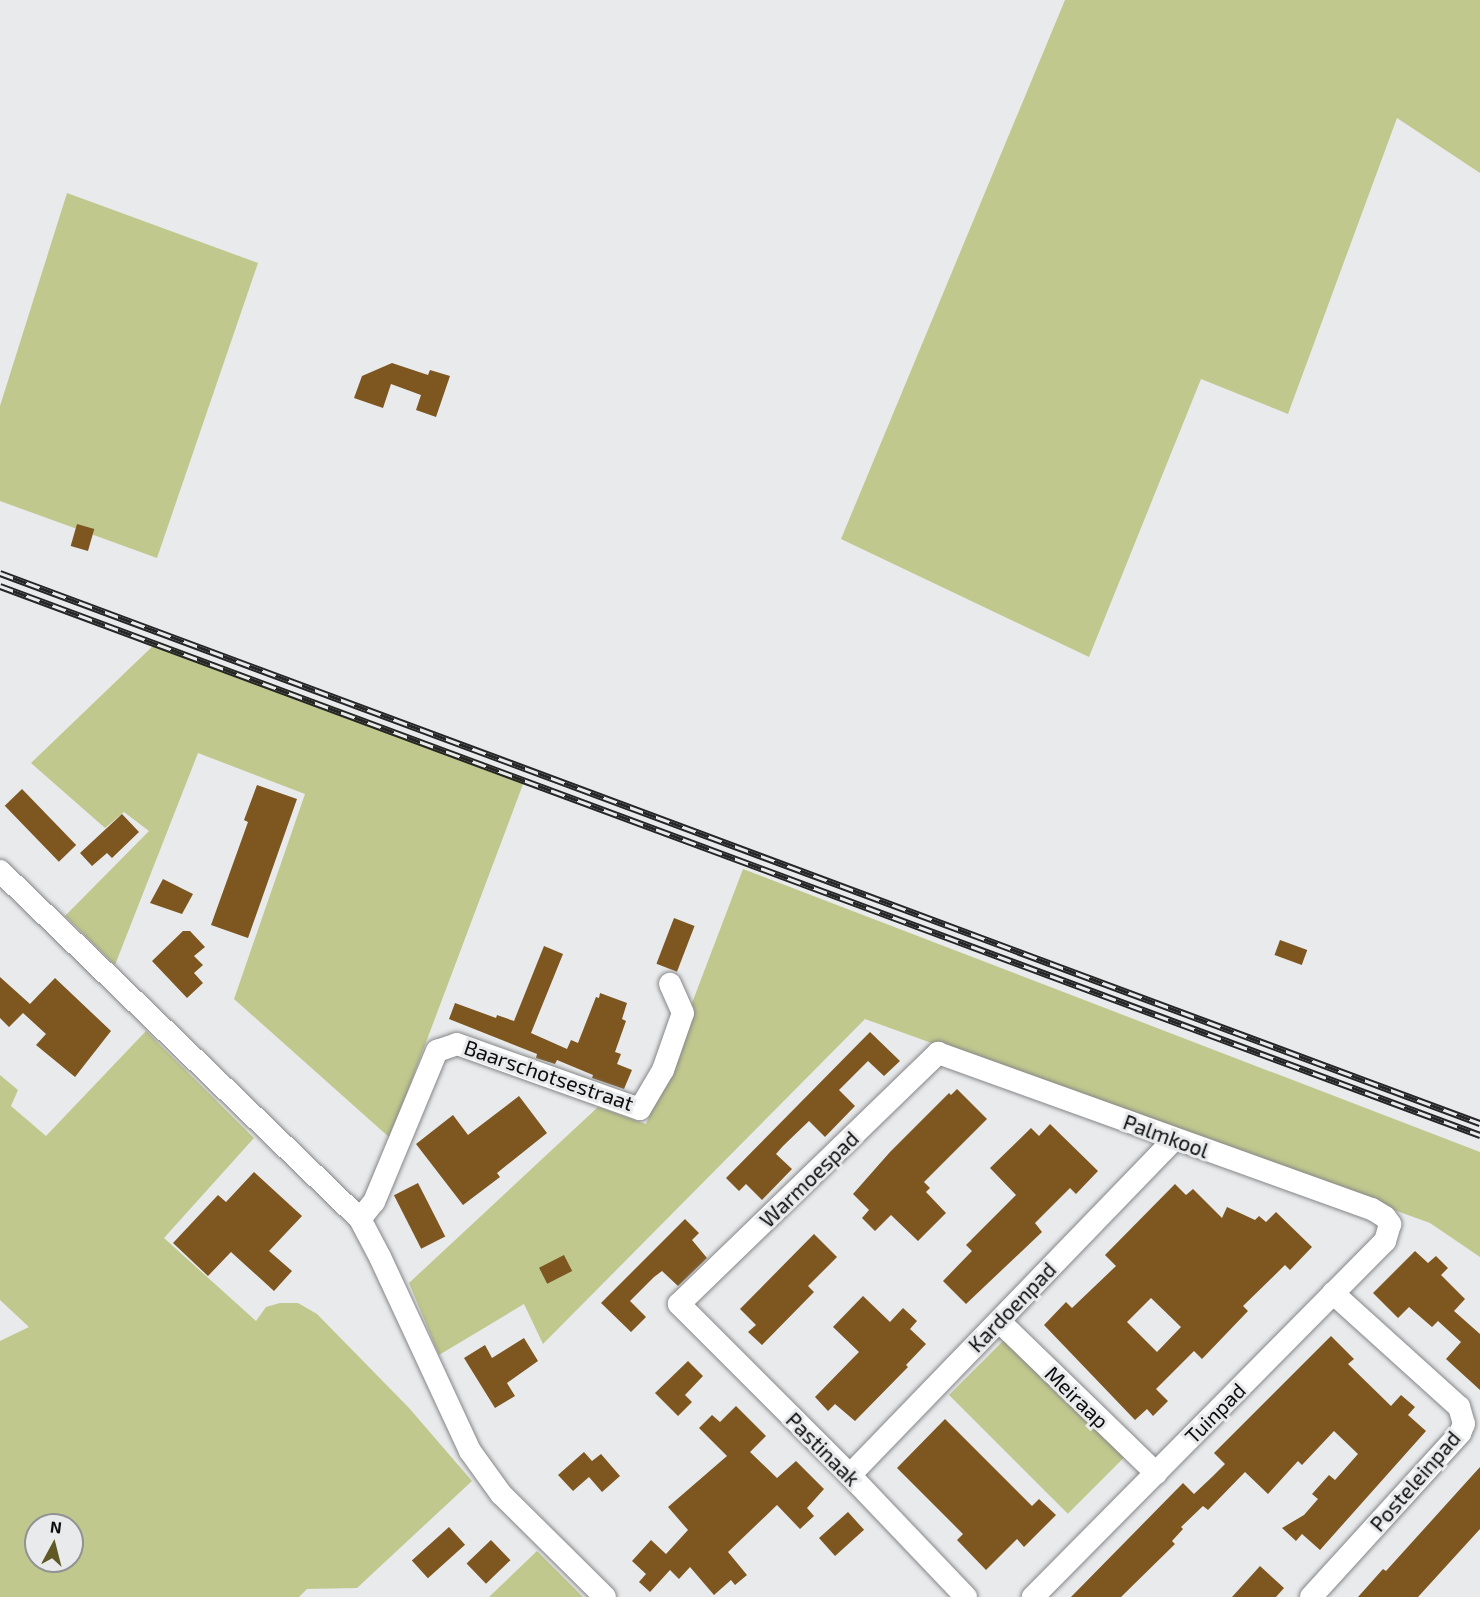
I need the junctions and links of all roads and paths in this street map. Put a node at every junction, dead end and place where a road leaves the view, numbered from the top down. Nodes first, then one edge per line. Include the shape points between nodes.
1 (0, 871) edge
2 (670, 984) dead end
3 (938, 1053) joint
4 (1175, 1139) junction
5 (360, 1219) junction
6 (1390, 1224) joint
7 (1333, 1293) junction
8 (679, 1304) joint
9 (999, 1321) junction
10 (1156, 1473) junction
11 (850, 1475) junction
12 (606, 1597) edge
13 (966, 1597) edge
14 (1033, 1597) edge
15 (1311, 1597) edge

1 - 5 street
2 - 5 street, Baarschotsestraat via 683,1013 663,1070 640,1109 457,1044 437,1051 374,1202
3 - 4 street, Palmkool
3 - 8 street, Warmoespad
4 - 6 street, Palmkool via 1378,1212
4 - 9 street, Kardoenpad
5 - 12 street via 470,1451 501,1494
6 - 7 street, Tuinpad via 1385,1240
7 - 10 street, Tuinpad
7 - 15 street, Posteleinpad via 1459,1407 1464,1424 1461,1433
8 - 11 street, Pastinaak
9 - 10 street, Meiraap
9 - 11 street, Kardoenpad
10 - 14 street, Tuinpad
11 - 13 street, Pastinaak

